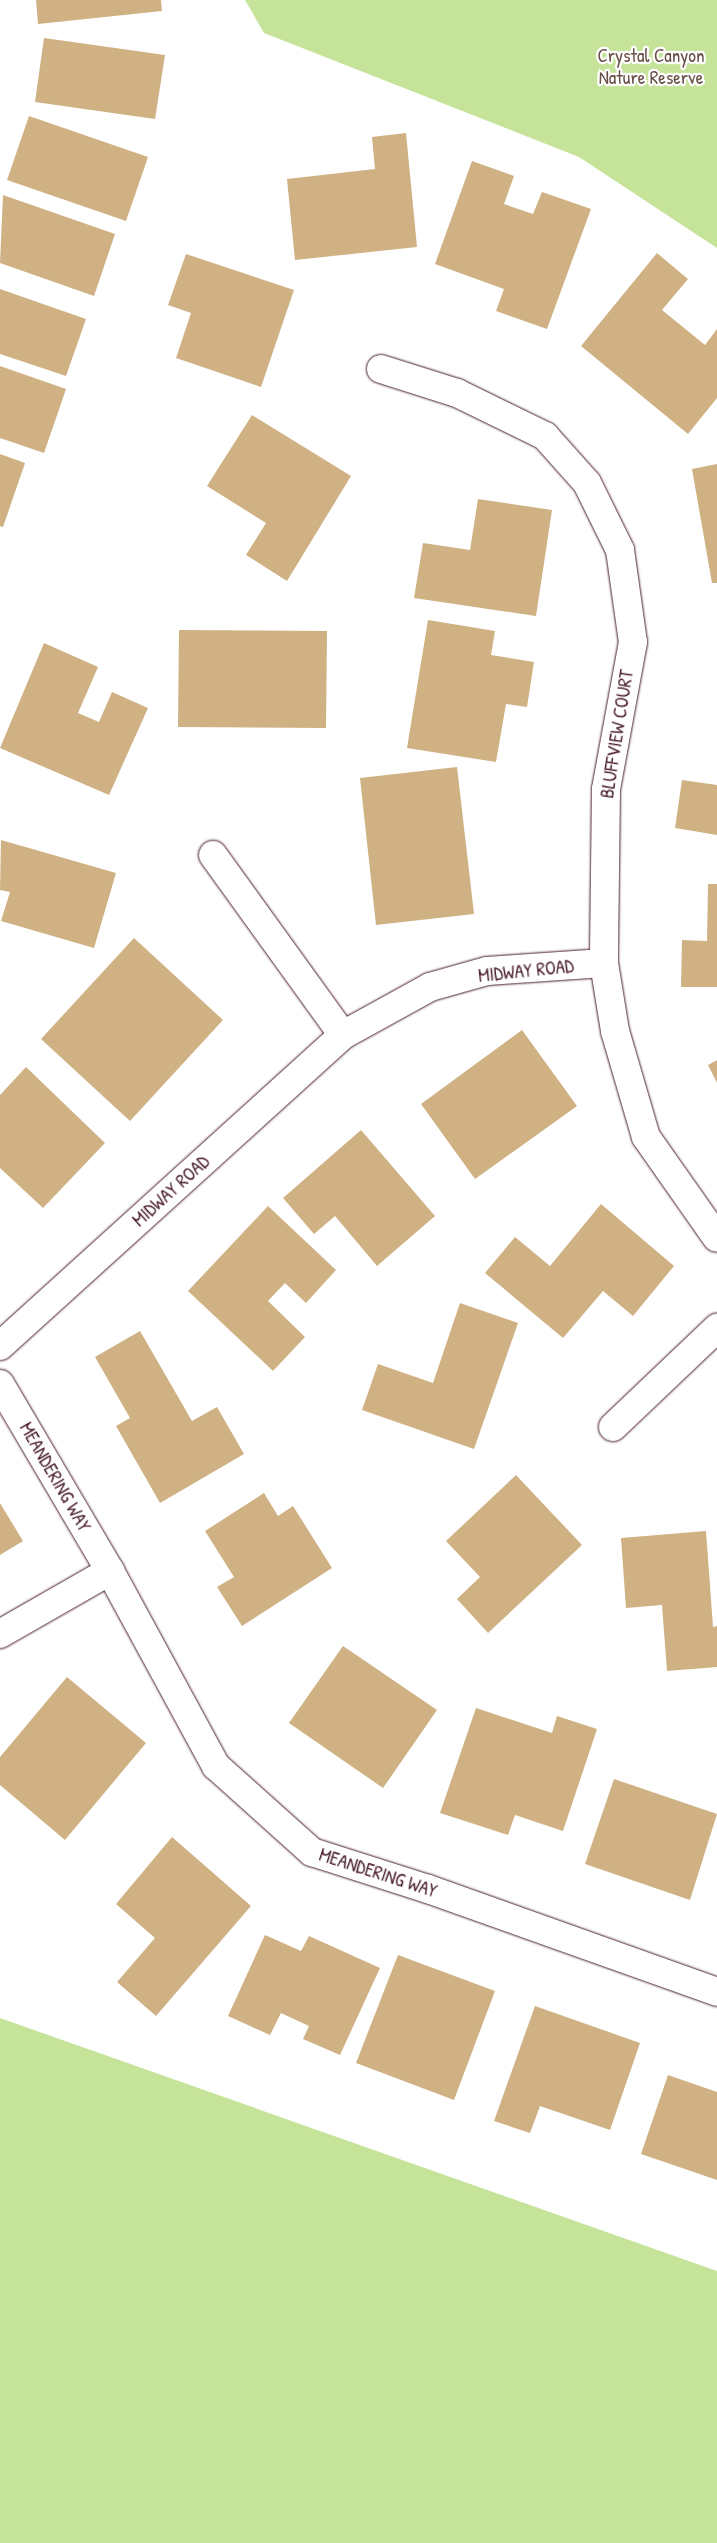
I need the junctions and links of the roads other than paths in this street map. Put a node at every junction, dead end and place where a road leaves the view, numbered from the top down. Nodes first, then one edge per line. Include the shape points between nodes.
1 (381, 369) dead end
2 (213, 855) dead end
3 (604, 964) junction
4 (343, 1035) junction
5 (717, 1238) edge
6 (717, 1328) edge
7 (0, 1346) edge
8 (0, 1384) edge
9 (613, 1427) dead end
10 (110, 1571) junction
11 (0, 1634) edge
12 (717, 1992) edge

1 - 3 street, BLUFFVIEW COURT via 457,393 546,436 587,482 620,550 632,642 606,789
2 - 4 street
3 - 4 street, MIDWAY ROAD via 488,971 440,984
3 - 5 street, BLUFFVIEW COURT via 615,1032 646,1137
4 - 7 street, MIDWAY ROAD
6 - 9 street
8 - 10 street, MEANDERING WAY
10 - 11 street
10 - 12 street, MEANDERING WAY via 216,1766 312,1852 428,1889

